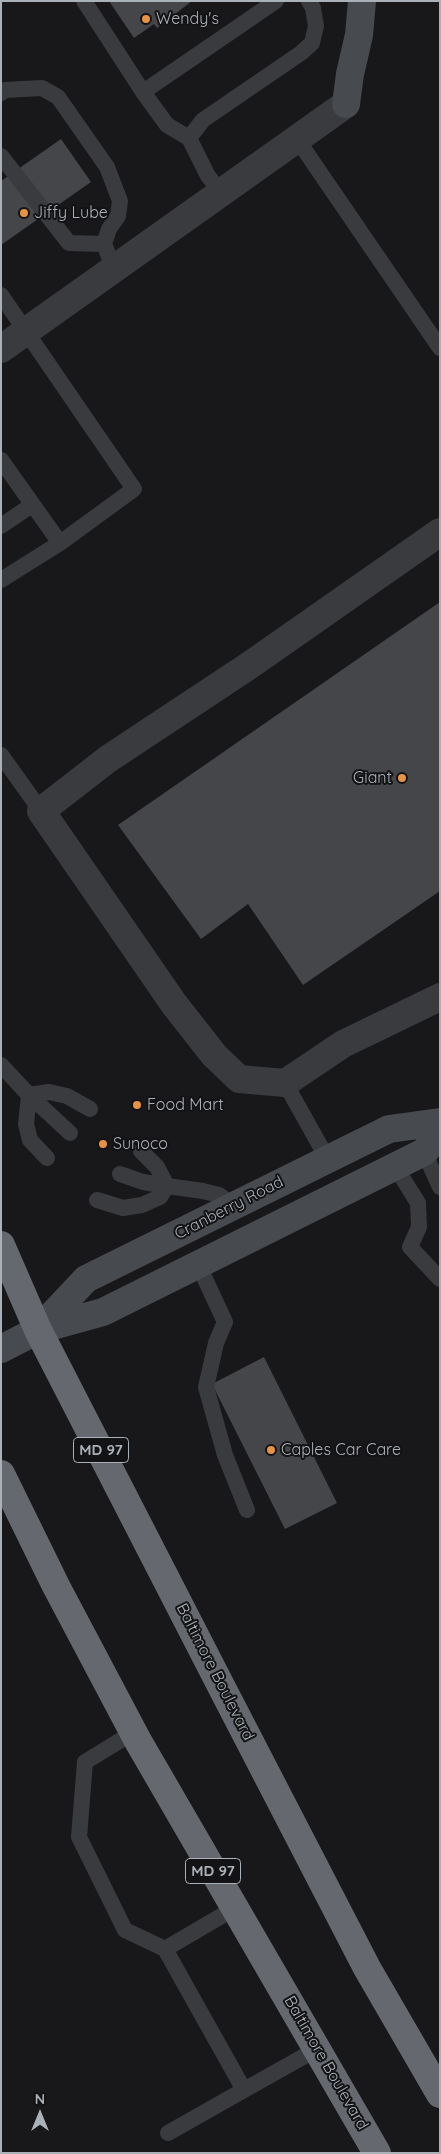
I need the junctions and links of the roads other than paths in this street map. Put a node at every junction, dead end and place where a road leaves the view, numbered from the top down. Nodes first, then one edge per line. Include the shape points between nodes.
1 (276, 1) edge
2 (309, 1) edge
3 (362, 1) edge
4 (84, 2) edge
5 (143, 92) junction
6 (1, 93) edge
7 (189, 138) junction
8 (298, 139) junction
9 (1, 156) edge
10 (222, 193) junction
11 (104, 244) junction
12 (114, 269) junction
13 (1, 296) edge
14 (25, 332) junction
15 (440, 348) edge
16 (1, 349) edge
17 (1, 460) edge
18 (32, 505) junction
19 (1, 526) edge
20 (440, 532) edge
21 (60, 544) junction
22 (1, 580) edge
23 (1, 755) edge
24 (41, 811) junction
25 (440, 997) edge
26 (1, 1065) edge
27 (285, 1083) junction
28 (29, 1095) junction
29 (90, 1109) dead end
30 (440, 1122) edge
31 (70, 1133) dead end
32 (432, 1143) edge
33 (141, 1151) dead end
34 (47, 1158) dead end
35 (327, 1158) junction
36 (395, 1166) junction
37 (120, 1174) dead end
38 (167, 1186) junction
39 (440, 1188) edge
40 (97, 1200) dead end
41 (234, 1206) junction
42 (1, 1245) edge
43 (198, 1264) junction
44 (440, 1279) edge
45 (38, 1330) junction
46 (1, 1349) edge
47 (1, 1474) edge
48 (247, 1510) dead end
49 (134, 1732) junction
50 (235, 1908) junction
51 (165, 1949) junction
52 (317, 2049) junction
53 (244, 2090) junction
54 (440, 2094) edge
55 (168, 2133) dead end
56 (377, 2153) edge

1 - 5 lane
2 - 7 lane via 316,26 312,43 204,120
3 - 8 street via 346,104
4 - 5 lane
5 - 7 lane via 167,125
6 - 11 lane via 42,88 58,97 107,167 120,201 118,216
7 - 10 lane via 208,176
8 - 10 street
8 - 15 lane
9 - 11 lane via 69,242
10 - 12 street
11 - 12 lane
12 - 14 street
13 - 14 lane
14 - 16 street
14 - 21 lane via 134,489
17 - 18 lane
18 - 19 lane
18 - 21 lane
20 - 24 street via 250,665 108,759
21 - 22 lane
23 - 24 lane
24 - 27 street via 174,1004 214,1054 239,1079
25 - 27 street via 343,1044
26 - 28 lane
27 - 35 lane
28 - 29 lane via 49,1092 67,1096
28 - 31 lane
28 - 34 lane via 26,1124 30,1140
30 - 35 street, Cranberry Road via 389,1129
32 - 36 street, Cranberry Road
32 - 39 lane
33 - 38 lane via 157,1168
35 - 41 street, Cranberry Road
36 - 43 street, Cranberry Road
36 - 44 lane via 418,1203 419,1227 410,1247
37 - 38 lane
38 - 40 lane via 160,1197 142,1205 123,1208
38 - 41 lane via 219,1195
41 - 45 street, Cranberry Road via 86,1279
42 - 45 highway, Baltimore Boulevard / MD 97
43 - 45 street, Cranberry Road via 103,1312
43 - 48 lane via 224,1322 206,1387 224,1455
45 - 46 street, Cranberry Road
45 - 54 highway, Baltimore Boulevard / MD 97 via 367,1968
47 - 49 highway, Baltimore Boulevard / MD 97
49 - 50 highway, Baltimore Boulevard / MD 97
49 - 51 lane via 85,1762 79,1837 125,1930
50 - 51 lane
50 - 52 highway, Baltimore Boulevard / MD 97
51 - 53 lane
52 - 53 lane
52 - 56 highway, Baltimore Boulevard / MD 97
53 - 55 lane

